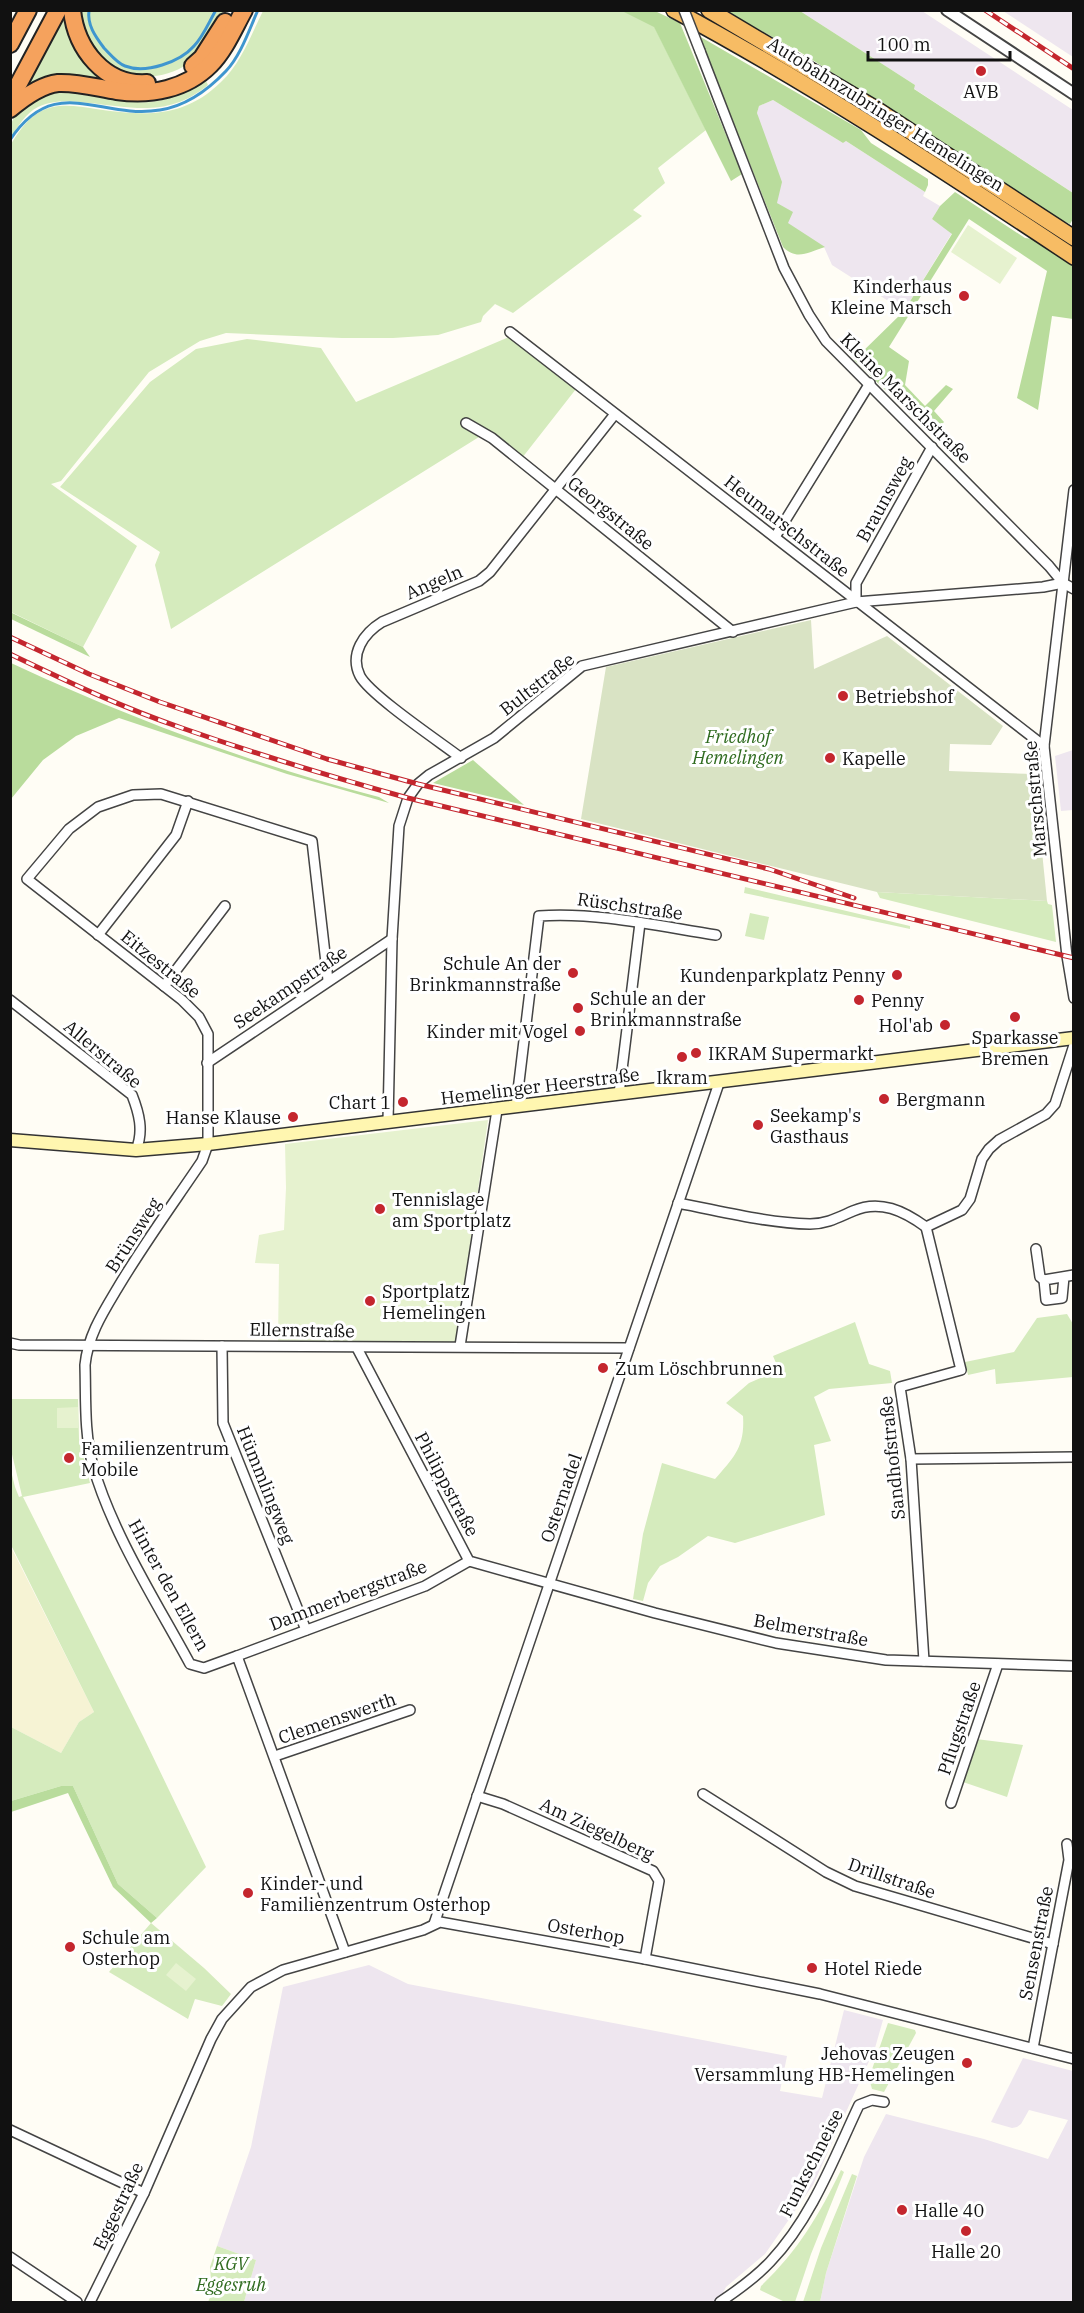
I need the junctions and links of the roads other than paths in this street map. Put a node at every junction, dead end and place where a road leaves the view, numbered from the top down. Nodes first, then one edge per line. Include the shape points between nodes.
1 (28, 10) edge
2 (58, 10) edge
3 (72, 10) edge
4 (231, 10) edge
5 (244, 10) edge
6 (674, 10) edge
7 (684, 10) edge
8 (709, 10) edge
9 (947, 10) edge
10 (10, 44) edge
11 (1074, 94) edge
12 (10, 100) edge
13 (10, 109) edge
14 (1074, 238) edge
15 (1074, 257) edge
16 (510, 332) dead end
17 (870, 383) junction
18 (615, 414) junction
19 (466, 423) dead end
20 (932, 447) junction
21 (1074, 490) edge
22 (556, 491) junction
23 (775, 537) junction
24 (1063, 583) junction
25 (1074, 588) edge
26 (856, 602) junction
27 (733, 632) junction
28 (1044, 746) junction
29 (461, 758) junction
30 (188, 801) junction
31 (225, 906) dead end
32 (640, 922) junction
33 (98, 935) junction
34 (716, 935) dead end
35 (392, 939) junction
36 (328, 980) junction
37 (164, 986) junction
38 (1074, 998) edge
39 (10, 1000) edge
40 (1074, 1038) edge
41 (1074, 1045) edge
42 (207, 1063) junction
43 (718, 1083) junction
44 (619, 1094) junction
45 (516, 1107) junction
46 (497, 1110) junction
47 (388, 1121) junction
48 (10, 1140) edge
49 (208, 1144) junction
50 (136, 1150) junction
51 (678, 1203) junction
52 (926, 1227) junction
53 (1036, 1249) dead end
54 (1069, 1276) edge
55 (1044, 1280) junction
56 (10, 1343) edge
57 (89, 1345) junction
58 (222, 1346) junction
59 (460, 1347) junction
60 (629, 1347) junction
61 (357, 1348) junction
62 (1074, 1456) edge
63 (911, 1459) junction
64 (469, 1560) junction
65 (549, 1584) junction
66 (306, 1630) junction
67 (237, 1656) junction
68 (924, 1661) junction
69 (998, 1664) junction
70 (1074, 1666) edge
71 (410, 1710) dead end
72 (275, 1756) junction
73 (703, 1794) dead end
74 (477, 1796) junction
75 (951, 1803) dead end
76 (1067, 1844) dead end
77 (434, 1924) junction
78 (1053, 1944) junction
79 (345, 1952) junction
80 (645, 1959) junction
81 (1033, 2048) junction
82 (1074, 2059) edge
83 (884, 2102) dead end
84 (174, 2122) joint
85 (10, 2130) edge
86 (144, 2193) junction
87 (10, 2257) edge
88 (77, 2302) edge
89 (90, 2302) edge
90 (720, 2302) edge

1 - 10 highway
2 - 12 highway
3 - 4 highway via 75,32 93,61 107,72 141,83 175,79 185,73 202,58
5 - 13 highway via 211,64 176,87 121,92 56,83
6 - 15 highway, Autobahnzubringer Hemelingen via 910,149
7 - 17 street, Kleine Marschstraße, bridge via 784,268 826,340
8 - 14 highway, Autobahnzubringer Hemelingen via 876,109
9 - 11 street
16 - 18 street, Heumarschstraße
17 - 20 street, Kleine Marschstraße
17 - 23 street
18 - 22 street, Angeln
18 - 23 street, Heumarschstraße
19 - 22 street, Georgstraße via 492,438
20 - 24 street, Kleine Marschstraße
20 - 26 street, Braunsweg via 856,584
21 - 24 street, Marschstraße
22 - 27 street, Georgstraße
22 - 29 street, Angeln via 479,581 382,622 362,638 357,651 360,677
23 - 26 street, Heumarschstraße
24 - 25 street
24 - 26 street, Bultstraße
24 - 28 street, Marschstraße
26 - 27 street, Bultstraße
26 - 28 street, Heumarschstraße
27 - 29 street, Bultstraße via 582,666 517,721
28 - 38 street, Marschstraße
29 - 35 street, Bultstraße via 418,784 408,798 399,826
30 - 33 street via 176,835
30 - 33 street, Eitzestraße via 161,794 133,795 98,807 69,830 27,879
30 - 36 street via 312,842
31 - 37 street
32 - 34 street, Rüschstraße
32 - 44 street
32 - 45 street, Rüschstraße via 567,914 539,916
33 - 37 street, Eitzestraße
35 - 36 street, Seekampstraße
35 - 47 street, Bultstraße
36 - 42 street, Seekampstraße
37 - 42 street, Eitzestraße via 199,1017 208,1034
39 - 50 street, Allerstraße via 132,1095 139,1113 140,1140
40 - 43 main road, Hemelinger Heerstraße
41 - 52 street via 1055,1104 1046,1114 989,1149 962,1210
42 - 49 street, Eitzestraße
43 - 44 main road, Hemelinger Heerstraße
43 - 51 street, Osternadel
44 - 45 main road, Hemelinger Heerstraße
45 - 46 main road, Hemelinger Heerstraße
46 - 47 main road, Hemelinger Heerstraße
46 - 59 street
47 - 49 main road, Hemelinger Heerstraße
48 - 50 main road, Hemelinger Heerstraße
49 - 50 main road, Hemelinger Heerstraße
49 - 57 street, Brünsweg via 202,1161 132,1264 95,1327
51 - 52 street via 811,1224 835,1220 872,1205 886,1206
51 - 60 street, Osternadel
52 - 63 street, Sandhofstraße via 961,1370 900,1387
53 - 55 street
54 - 55 street
54 - 55 street via 1062,1298 1046,1300
56 - 57 street, Ellernstraße
57 - 58 street, Ellernstraße
57 - 67 street, Hinter den Ellern via 87,1436 93,1466 127,1547 190,1664 204,1668
58 - 61 street, Ellernstraße
58 - 66 street, Hümmlingweg via 224,1423
59 - 60 street, Ellernstraße
59 - 61 street, Ellernstraße
60 - 65 street, Osternadel
61 - 64 street, Philippstraße
62 - 63 street
63 - 68 street, Sandhofstraße
64 - 65 street, Philippstraße
64 - 66 street, Dammerbergstraße via 425,1586
65 - 68 street, Belmerstraße via 776,1643 886,1660
65 - 74 street, Osternadel
66 - 67 street, Dammerbergstraße
67 - 72 street, Hinter den Ellern
68 - 69 street, Belmerstraße
69 - 70 street, Belmerstraße
69 - 75 street, Pflugstraße
71 - 72 street, Clemenswerth
72 - 79 street, Hinter den Ellern
73 - 78 street, Drillstraße via 826,1872 855,1886
74 - 77 street, Osternadel
74 - 80 street, Am Ziegelberg via 653,1871 659,1881
76 - 78 street, Sensenstraße via 1069,1860
77 - 79 street, Osterhop
77 - 80 street, Osterhop via 445,1922
78 - 81 street, Sensenstraße
79 - 84 street, Osterhop via 283,1970 251,1987 222,2019
80 - 81 street, Osterhop via 820,1994
81 - 82 street, Osterhop
83 - 90 street, Funkschneise via 872,2100 859,2105 793,2233 771,2261 741,2289
84 - 86 street, Eggestraße
85 - 86 street
86 - 89 street, Eggestraße
87 - 88 street

